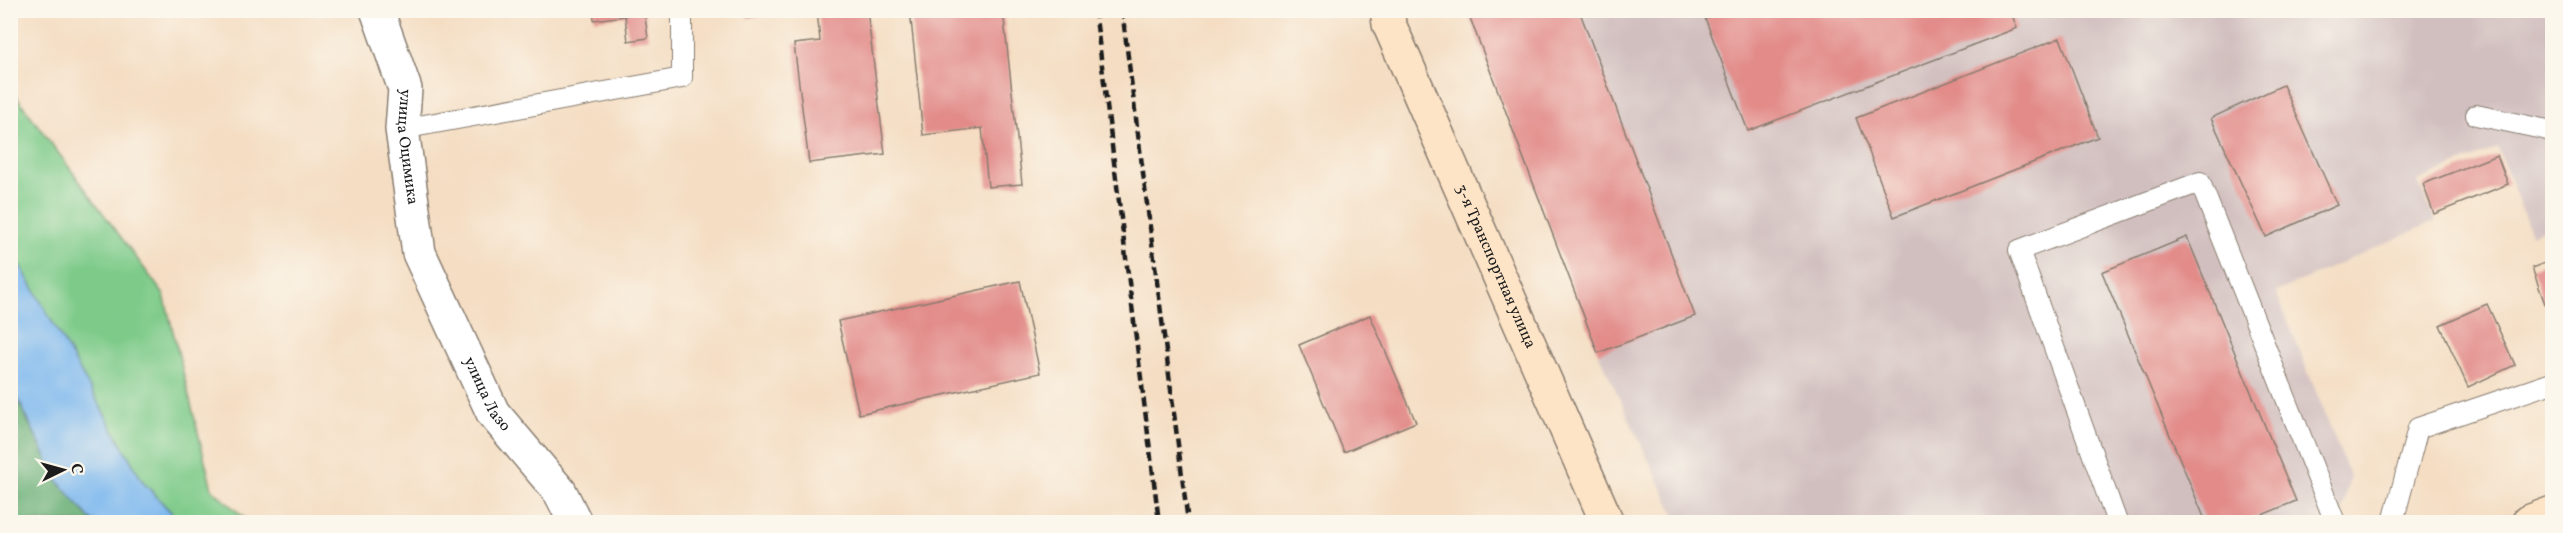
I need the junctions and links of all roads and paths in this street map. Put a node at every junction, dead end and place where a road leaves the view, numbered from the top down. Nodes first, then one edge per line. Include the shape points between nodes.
1 (377, 10) edge
2 (682, 10) edge
3 (1387, 10) edge
4 (2476, 115) dead end
5 (402, 129) junction
6 (2553, 131) edge
7 (419, 253) joint
8 (2553, 383) edge
9 (2553, 513) edge
10 (575, 522) edge
11 (1607, 522) edge
12 (2117, 522) edge
13 (2335, 522) edge
14 (2393, 522) edge
15 (2528, 522) edge

1 - 5 street, улица Оцимика via 405,89
2 - 5 lane via 682,78
3 - 11 street, 3-я Транспортная улица via 1389,24
4 - 6 lane
5 - 7 street, улица Оцимика
7 - 10 street, улица Лазо via 493,413 560,492
8 - 14 lane via 2418,428
9 - 15 street
12 - 13 lane via 2019,250 2200,182

